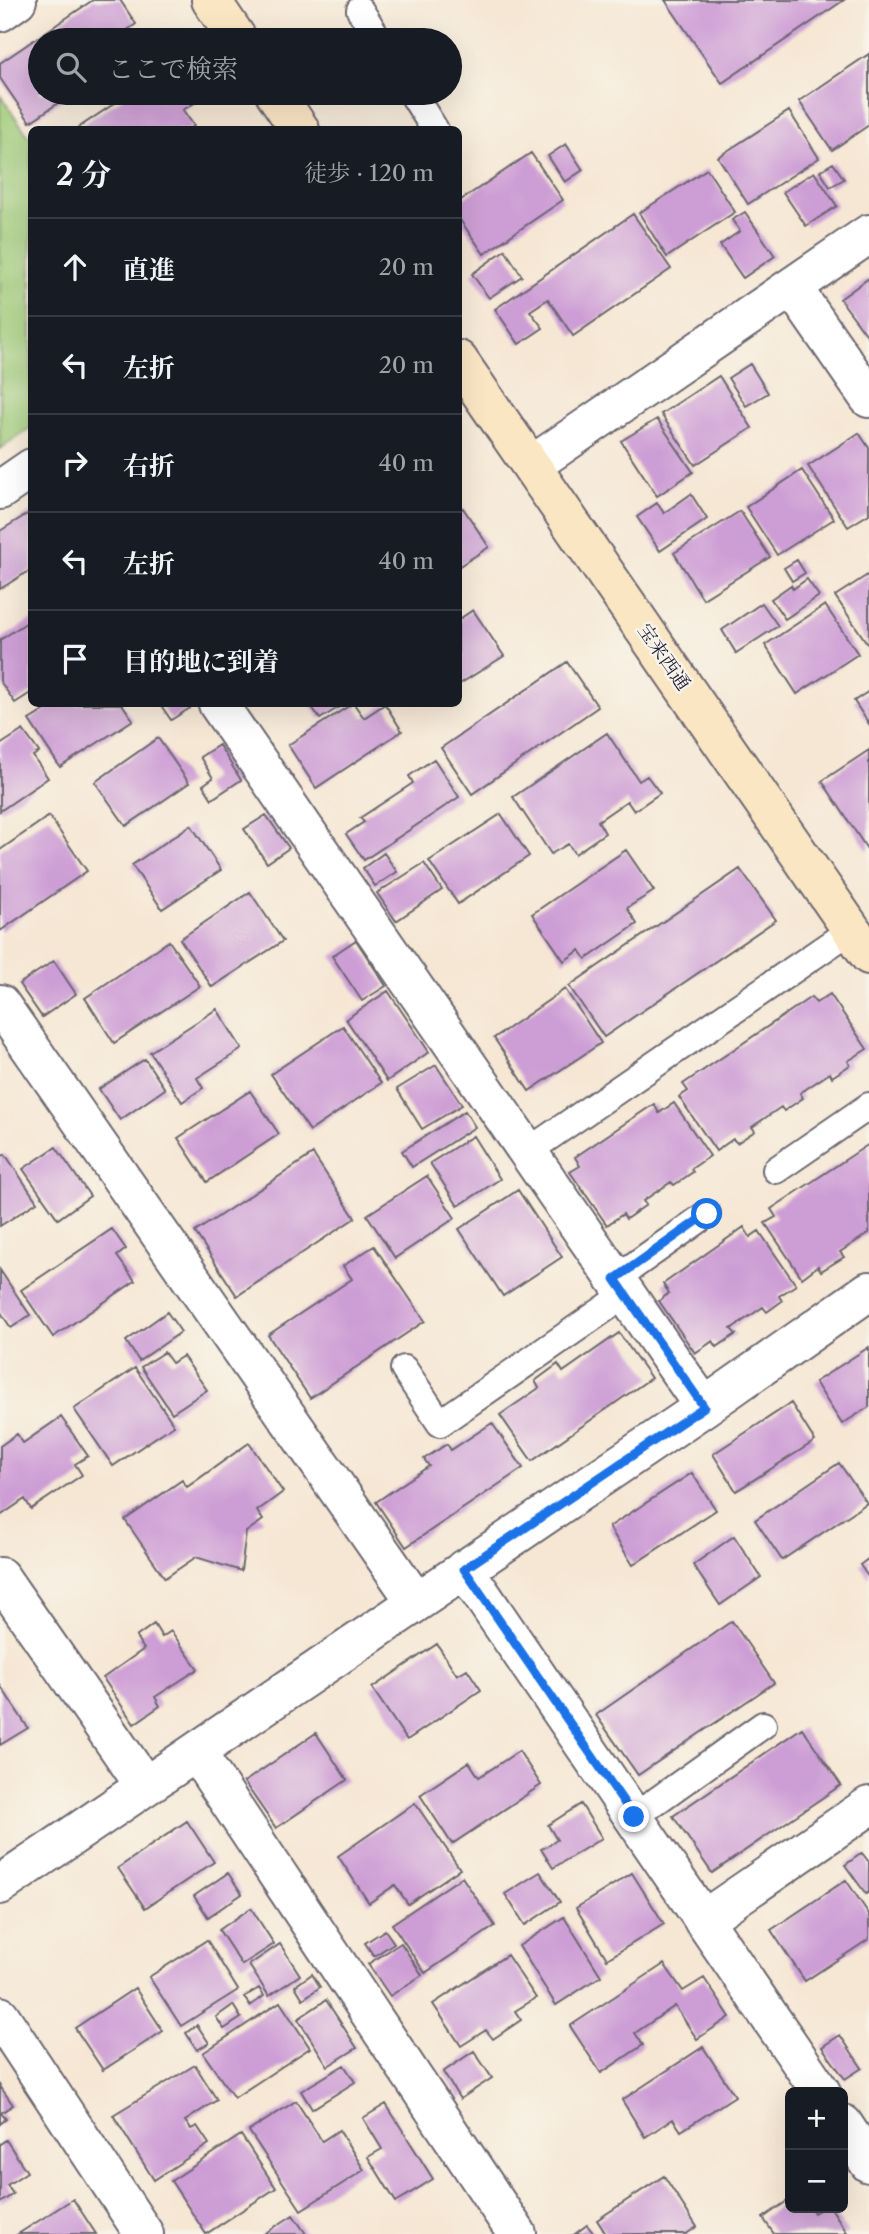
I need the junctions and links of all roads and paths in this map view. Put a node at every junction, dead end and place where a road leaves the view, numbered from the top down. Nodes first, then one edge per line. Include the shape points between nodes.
1 (17, 0) edge
2 (211, 0) edge
3 (360, 10) dead end
4 (0, 12) edge
5 (230, 28) edge
6 (371, 28) edge
7 (283, 105) edge
8 (419, 105) edge
9 (297, 126) edge
10 (433, 126) edge
11 (869, 234) edge
12 (792, 287) junction
13 (462, 366) edge
14 (869, 398) edge
15 (532, 465) junction
16 (28, 471) edge
17 (0, 490) edge
18 (220, 707) edge
19 (860, 942) edge
20 (0, 1004) edge
21 (869, 1106) edge
22 (527, 1152) junction
23 (776, 1170) dead end
24 (707, 1214) dead end
25 (620, 1287) junction
26 (869, 1291) edge
27 (404, 1369) dead end
28 (704, 1407) junction
29 (464, 1569) junction
30 (0, 1577) edge
31 (416, 1602) junction
32 (763, 1725) dead end
33 (196, 1752) junction
34 (145, 1786) junction
35 (869, 1806) edge
36 (634, 1817) junction
37 (0, 1885) edge
38 (703, 1920) junction
39 (0, 2016) edge
40 (818, 2087) edge
41 (848, 2132) edge
42 (869, 2163) edge
43 (144, 2234) edge
44 (517, 2234) edge

1 - 4 street
2 - 5 street
3 - 6 lane
7 - 9 street
8 - 10 lane
11 - 12 street
12 - 14 street
12 - 15 street
13 - 15 street, 宝来西通
15 - 19 street, 宝来西通
16 - 17 street
18 - 22 street
19 - 22 lane
20 - 31 street
21 - 23 lane
22 - 25 street
24 - 25 lane
25 - 27 lane via 440,1423
25 - 28 street
26 - 28 street
28 - 29 street
29 - 31 street
29 - 36 street
30 - 34 street
31 - 33 street
32 - 36 lane
33 - 34 street
33 - 44 street
34 - 37 street
35 - 38 street
36 - 38 street
38 - 40 street
39 - 43 street
41 - 42 street

